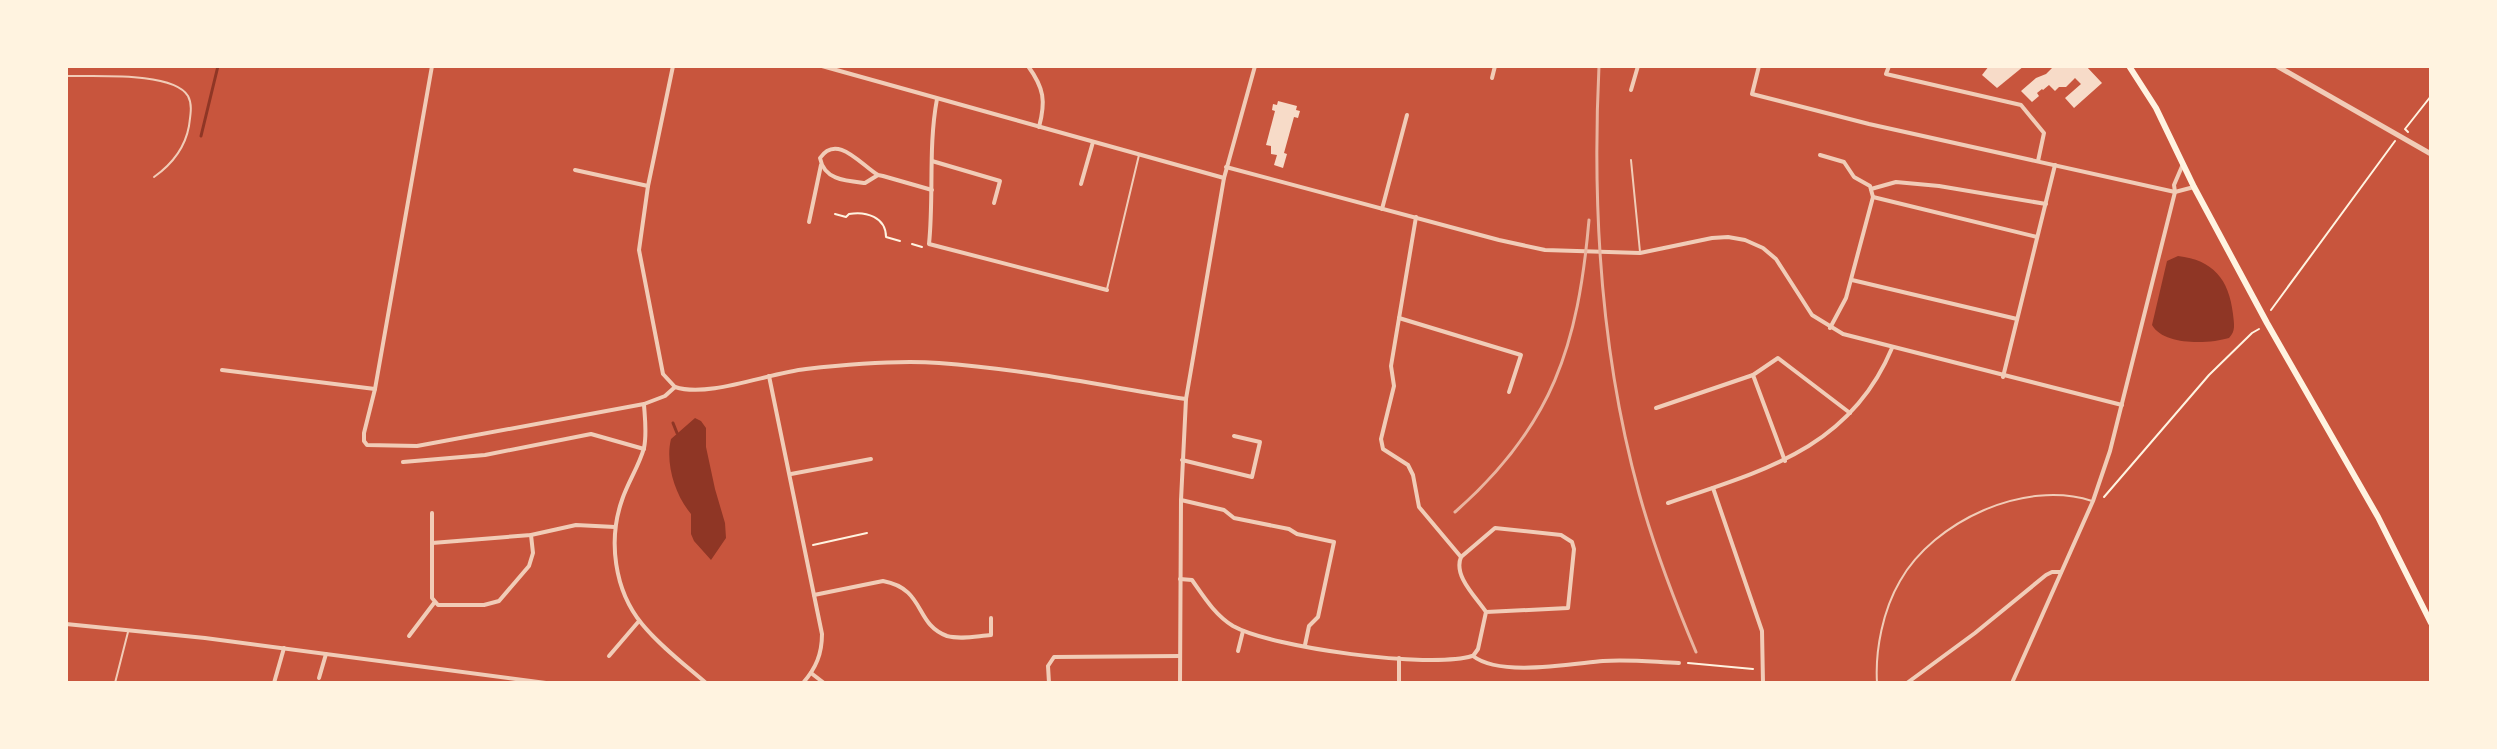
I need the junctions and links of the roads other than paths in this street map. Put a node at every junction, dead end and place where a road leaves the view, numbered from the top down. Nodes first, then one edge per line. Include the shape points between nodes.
1 (432, 66) edge
2 (673, 66) edge
3 (822, 66) edge
4 (1028, 66) edge
5 (1255, 66) edge
6 (1495, 66) edge
7 (1638, 66) edge
8 (1759, 66) edge
9 (1889, 66) edge
10 (2129, 66) edge
11 (2277, 66) edge
12 (66, 76) edge
13 (1492, 78) dead end
14 (1631, 90) dead end
15 (937, 99) junction
16 (1407, 115) dead end
17 (1039, 128) junction
18 (1093, 142) junction
19 (2431, 154) edge
20 (1139, 155) junction
21 (1820, 155) dead end
22 (1631, 160) dead end
23 (932, 161) junction
24 (2038, 161) junction
25 (2183, 164) junction
26 (821, 165) junction
27 (2055, 165) junction
28 (1226, 167) junction
29 (575, 170) dead end
30 (878, 175) junction
31 (154, 177) dead end
32 (1224, 178) junction
33 (1081, 184) dead end
34 (648, 186) junction
35 (2194, 187) junction
36 (1871, 189) junction
37 (932, 190) junction
38 (2175, 192) junction
39 (1873, 197) junction
40 (994, 203) dead end
41 (2046, 204) junction
42 (1382, 209) junction
43 (1416, 217) junction
44 (809, 222) dead end
45 (2037, 237) junction
46 (1640, 253) junction
47 (1852, 279) junction
48 (1107, 290) joint
49 (1399, 318) junction
50 (2017, 319) junction
51 (1830, 328) junction
52 (1892, 348) junction
53 (222, 370) dead end
54 (1753, 375) junction
55 (769, 376) junction
56 (2003, 377) junction
57 (675, 387) junction
58 (375, 389) junction
59 (1509, 392) dead end
60 (1186, 399) junction
61 (644, 404) junction
62 (2122, 405) junction
63 (1656, 408) dead end
64 (1850, 413) junction
65 (1234, 436) dead end
66 (644, 449) junction
67 (871, 459) dead end
68 (1182, 460) junction
69 (1785, 461) junction
70 (403, 462) dead end
71 (790, 474) junction
72 (1713, 488) junction
73 (2094, 498) junction
74 (1181, 500) junction
75 (1668, 503) dead end
76 (432, 513) dead end
77 (615, 527) junction
78 (531, 535) junction
79 (432, 543) junction
80 (1461, 557) junction
81 (2061, 572) junction
82 (1180, 579) junction
83 (814, 595) junction
84 (434, 603) junction
85 (1486, 612) junction
86 (991, 618) dead end
87 (639, 621) junction
88 (2431, 623) edge
89 (66, 624) edge
90 (129, 631) junction
91 (1243, 631) junction
92 (409, 636) dead end
93 (1305, 646) junction
94 (284, 648) junction
95 (1238, 651) dead end
96 (326, 654) junction
97 (609, 656) dead end
98 (1180, 656) junction
99 (1473, 656) junction
100 (1399, 658) junction
101 (1679, 663) road end
102 (811, 673) junction
103 (319, 678) dead end
104 (115, 683) edge
105 (274, 683) edge
106 (546, 683) edge
107 (706, 683) edge
108 (803, 683) edge
109 (824, 683) edge
110 (1049, 683) edge
111 (1180, 683) edge
112 (1399, 683) edge
113 (1763, 683) edge
114 (1877, 683) edge
115 (1907, 683) edge
116 (2012, 683) edge

1 - 58 street
2 - 34 street
3 - 15 street
4 - 17 street via 1041,87
5 - 28 street
6 - 13 street
7 - 14 street
8 - 24 street via 1752,94
9 - 24 street via 1886,74 2021,105 2044,133
10 - 25 main road
11 - 19 street
12 - 31 lane via 149,79 187,95 188,131 179,153
15 - 17 street
15 - 23 street
16 - 42 street
17 - 18 street
18 - 20 street
18 - 33 street
20 - 32 street
20 - 48 lane
21 - 36 street via 1844,162
22 - 46 lane
23 - 37 street
23 - 40 street via 1000,181
24 - 27 street
25 - 35 main road
25 - 38 street
26 - 30 street via 831,177 848,181 865,183
26 - 30 street via 824,152 842,148
26 - 44 street
27 - 38 street
27 - 41 street
28 - 32 street
28 - 42 street
29 - 34 street
30 - 37 street
32 - 60 street
34 - 57 street via 639,250 663,374
35 - 38 street
35 - 88 main road via 2372,505
36 - 39 street
36 - 41 street via 1896,182
37 - 48 street via 929,244
38 - 62 street
39 - 45 street
39 - 47 street
41 - 45 street
42 - 43 street
43 - 46 street via 1525,247
43 - 49 street
45 - 50 street
46 - 51 street via 1712,238 1745,240 1776,259 1812,315
47 - 50 street
47 - 51 street
49 - 59 street via 1521,355
49 - 80 street via 1383,449 1408,465 1419,507
50 - 56 street
51 - 52 street
52 - 56 street
52 - 64 street via 1877,379
53 - 58 street
54 - 63 street
54 - 64 street via 1778,358
54 - 69 street
55 - 57 street via 704,390
55 - 60 street via 890,362 938,363
55 - 71 street
56 - 62 street
57 - 61 street
58 - 61 street via 364,433 367,445 417,446
60 - 68 street
61 - 66 street
62 - 73 street
64 - 69 street
65 - 68 street via 1260,442 1252,477
66 - 70 street via 591,434 485,455
66 - 77 street
67 - 71 street
68 - 74 street
69 - 72 street
71 - 83 street
72 - 75 street
72 - 113 street via 1762,631
73 - 81 street
73 - 114 lane via 2016,499 1973,516 1932,545 1910,566 1892,598 1880,640
74 - 82 street
74 - 93 street via 1334,542 1318,617 1309,626
76 - 79 street
77 - 78 street via 576,525
77 - 87 street via 620,581
78 - 79 street
78 - 84 street via 533,560 499,601
79 - 84 street
80 - 85 street via 1459,573
80 - 85 street via 1495,528 1561,535 1572,542 1568,608
81 - 115 street via 2046,575
81 - 116 street
82 - 91 street via 1192,580 1215,611
82 - 98 street
83 - 86 street via 894,583 911,593 930,624 959,638 991,635
83 - 102 street via 822,647
84 - 92 street
85 - 99 street
87 - 97 street
87 - 107 street
89 - 90 street
90 - 94 street
90 - 104 lane
91 - 93 street
91 - 95 street
93 - 100 street
94 - 96 street
94 - 105 street
96 - 103 street
96 - 106 street
98 - 110 street via 1054,657 1048,666
98 - 111 street
99 - 100 street
99 - 101 street via 1492,665
100 - 112 street
102 - 108 street
102 - 109 street

